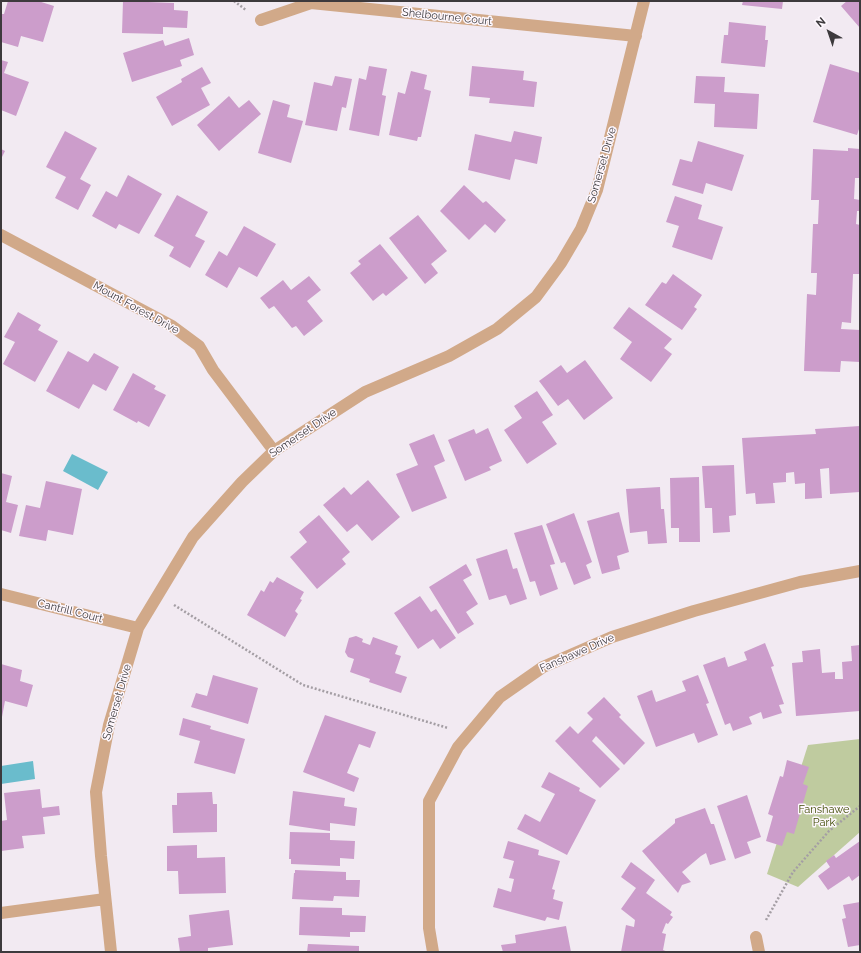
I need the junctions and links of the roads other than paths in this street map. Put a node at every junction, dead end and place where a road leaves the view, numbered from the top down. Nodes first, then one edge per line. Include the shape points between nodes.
1 (644, 1) edge
2 (261, 20) dead end
3 (636, 36) junction
4 (1, 234) edge
5 (274, 451) junction
6 (860, 571) edge
7 (1, 594) edge
8 (138, 628) junction
9 (105, 899) junction
10 (1, 913) edge
11 (756, 937) road end
12 (111, 952) edge
13 (433, 952) edge
14 (759, 952) edge

1 - 3 street, Somerset Drive
2 - 3 street, Shelbourne Court via 311,3
3 - 5 street, Somerset Drive via 597,190 581,229 561,263 536,296 497,329 449,356 365,392
4 - 5 street, Mount Forest Drive via 172,326 198,346
5 - 8 street, Somerset Drive via 242,482 193,537
6 - 13 street, Fanshawe Drive via 800,582 612,637 543,667 500,697 458,747 429,801 429,928
7 - 8 street, Cantrill Court
8 - 9 street, Somerset Drive via 108,725 96,792
9 - 10 street
9 - 12 street, Somerset Drive
11 - 14 street

